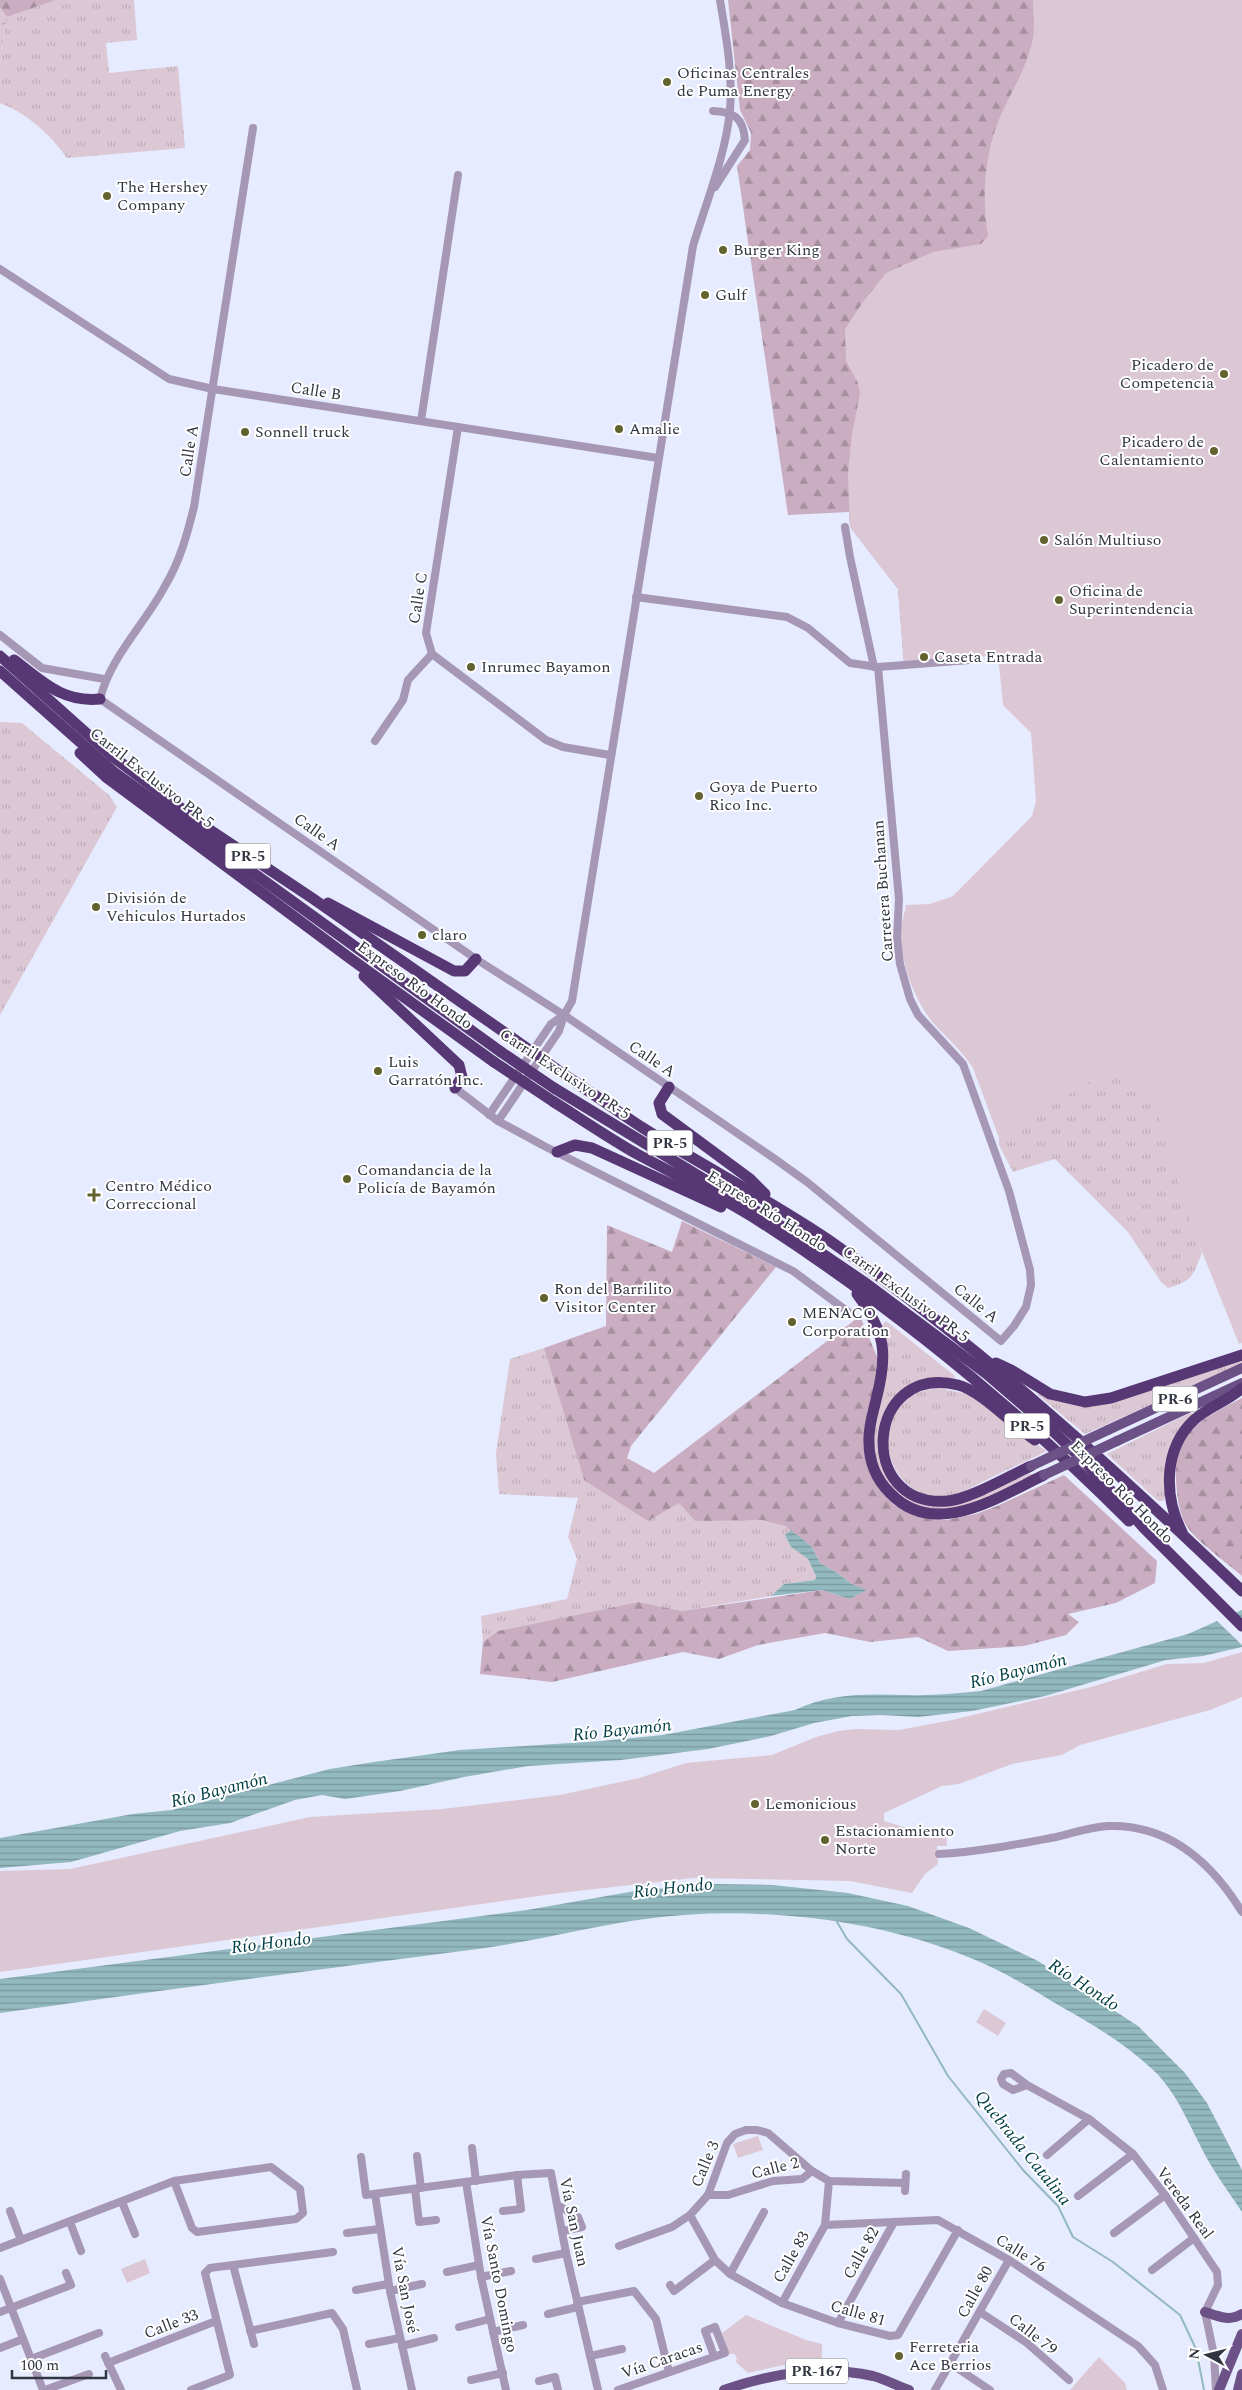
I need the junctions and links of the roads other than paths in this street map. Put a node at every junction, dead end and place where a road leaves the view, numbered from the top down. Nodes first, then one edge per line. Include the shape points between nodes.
1 (720, 0) edge
2 (713, 111) dead end
3 (730, 112) junction
4 (253, 128) dead end
5 (458, 175) dead end
6 (712, 191) junction
7 (0, 269) edge
8 (213, 388) junction
9 (421, 421) junction
10 (458, 427) junction
11 (658, 458) junction
12 (845, 527) dead end
13 (636, 597) junction
14 (0, 635) edge
15 (0, 650) edge
16 (432, 654) junction
17 (0, 656) edge
18 (970, 660) dead end
19 (876, 667) junction
20 (1, 676) edge
21 (104, 679) junction
22 (100, 699) junction
23 (375, 741) dead end
24 (610, 755) junction
25 (312, 898) junction
26 (351, 959) junction
27 (476, 959) junction
28 (564, 1015) junction
29 (669, 1087) junction
30 (454, 1088) joint
31 (489, 1115) junction
32 (498, 1121) junction
33 (557, 1152) junction
34 (774, 1205) junction
35 (752, 1217) junction
36 (848, 1283) junction
37 (851, 1314) dead end
38 (1001, 1341) joint
39 (1242, 1354) edge
40 (982, 1357) junction
41 (1242, 1368) edge
42 (1242, 1383) edge
43 (1242, 1388) edge
44 (1069, 1461) junction
45 (1031, 1466) joint
46 (1044, 1475) joint
47 (1185, 1538) junction
48 (1194, 1583) junction
49 (1242, 1591) edge
50 (1242, 1626) edge
51 (1242, 1633) edge
52 (939, 1854) dead end
53 (1242, 1912) edge
54 (1027, 2085) dead end
55 (1089, 2120) junction
56 (472, 2148) dead end
57 (1133, 2154) junction
58 (1047, 2155) dead end
59 (417, 2156) dead end
60 (362, 2157) dead end
61 (812, 2171) junction
62 (517, 2175) junction
63 (476, 2181) junction
64 (829, 2181) junction
65 (174, 2182) junction
66 (466, 2182) junction
67 (905, 2183) dead end
68 (418, 2188) junction
69 (375, 2194) junction
70 (708, 2195) junction
71 (1165, 2195) junction
72 (1078, 2196) dead end
73 (122, 2202) junction
74 (558, 2206) junction
75 (10, 2211) dead end
76 (503, 2211) dead end
77 (764, 2212) dead end
78 (690, 2215) junction
79 (436, 2220) dead end
80 (70, 2222) junction
81 (894, 2222) junction
82 (825, 2225) junction
83 (379, 2229) junction
84 (958, 2230) junction
85 (563, 2231) junction
86 (347, 2233) dead end
87 (1114, 2233) dead end
88 (135, 2234) dead end
89 (1194, 2238) junction
90 (21, 2240) junction
91 (619, 2246) dead end
92 (0, 2248) edge
93 (81, 2251) dead end
94 (333, 2252) dead end
95 (566, 2253) junction
96 (536, 2259) dead end
97 (715, 2260) junction
98 (1009, 2260) junction
99 (233, 2265) junction
100 (479, 2265) junction
101 (1152, 2270) dead end
102 (511, 2271) dead end
103 (447, 2272) dead end
104 (66, 2273) dead end
105 (730, 2274) junction
106 (481, 2277) junction
107 (0, 2279) edge
108 (422, 2284) dead end
109 (670, 2285) dead end
110 (389, 2287) junction
111 (356, 2290) dead end
112 (782, 2303) junction
113 (578, 2305) junction
114 (11, 2308) junction
115 (0, 2312) edge
116 (980, 2312) junction
117 (1205, 2312) junction
118 (548, 2314) dead end
119 (1242, 2314) edge
120 (490, 2319) junction
121 (216, 2321) junction
122 (838, 2323) junction
123 (523, 2325) dead end
124 (459, 2327) dead end
125 (250, 2332) junction
126 (493, 2332) junction
127 (99, 2333) dead end
128 (1242, 2334) edge
129 (434, 2338) dead end
130 (23, 2339) junction
131 (401, 2342) junction
132 (254, 2344) dead end
133 (369, 2344) dead end
134 (0, 2348) edge
135 (622, 2349) dead end
136 (590, 2356) junction
137 (714, 2356) dead end
138 (31, 2359) junction
139 (951, 2364) junction
140 (669, 2372) junction
141 (503, 2373) junction
142 (89, 2374) dead end
143 (1242, 2374) edge
144 (471, 2380) dead end
145 (1068, 2380) dead end
146 (539, 2381) dead end
147 (44, 2390) edge
148 (121, 2390) edge
149 (191, 2390) edge
150 (357, 2390) edge
151 (412, 2390) edge
152 (506, 2390) edge
153 (558, 2390) edge
154 (598, 2390) edge
155 (618, 2390) edge
156 (724, 2390) edge
157 (909, 2390) edge
158 (935, 2390) edge
159 (990, 2390) edge
160 (1163, 2390) edge
161 (1218, 2390) edge
162 (1238, 2390) edge

1 - 3 street via 730,74
2 - 3 street
3 - 6 street
3 - 6 street via 741,122 745,140
4 - 8 street, Calle A
5 - 9 street
6 - 11 street via 693,246
7 - 8 street, Calle B via 169,379
8 - 9 street, Calle B
8 - 21 street, Calle A via 184,548 165,586
9 - 10 street, Calle B
10 - 11 street, Calle B
10 - 16 street, Calle C via 426,633
11 - 13 street
12 - 19 street, Carretera Buchanan
13 - 19 street via 787,617 808,628 850,663
13 - 24 street
14 - 21 street via 42,668
15 - 22 highway via 64,695
16 - 23 street via 408,680 404,700
16 - 24 street via 546,740 563,747
17 - 25 highway, Expreso Río Hondo / PR-5 via 112,756 207,828
18 - 19 street
19 - 38 street, Carretera Buchanan via 898,899 900,964 918,1016 964,1066 1009,1190 1030,1270 1031,1285 1026,1307
20 - 26 highway, Expreso Río Hondo / PR-5 via 106,777
20 - 48 highway, Carril Exclusivo PR-5, bridge via 123,779 501,1052 554,1088 786,1229 864,1282 987,1374 1085,1462
21 - 22 street, Calle A
22 - 27 street, Calle A
24 - 28 street via 572,1001
25 - 27 highway via 335,906 454,971 466,971
25 - 34 highway, Expreso Río Hondo / PR-5, bridge via 644,1128
26 - 30 highway via 360,972 460,1065 462,1077
26 - 35 highway, Expreso Río Hondo / PR-5, bridge via 554,1102 635,1152
27 - 28 street, Calle A
28 - 29 street, Calle A
28 - 31 street via 551,1024
28 - 32 street via 559,1030
29 - 34 highway via 659,1103 662,1114 750,1179
29 - 38 street, Calle A via 807,1182
30 - 31 street
31 - 32 street
32 - 33 street
33 - 35 highway via 575,1145 592,1148 728,1210
33 - 37 street via 786,1266
34 - 40 highway, Expreso Río Hondo / PR-5 via 833,1243
35 - 36 highway, Expreso Río Hondo / PR-5
36 - 44 highway, Expreso Río Hondo / PR-5 via 940,1352
36 - 46 highway via 873,1316 883,1343 884,1365 869,1442 876,1476 889,1492 919,1511 957,1514
39 - 40 highway via 1111,1398 1085,1402 1050,1394
40 - 47 highway, Expreso Río Hondo / PR-5 via 1052,1416
41 - 45 main road, PR-6, bridge
42 - 46 main road, PR-6, bridge
43 - 47 highway via 1194,1420 1173,1452 1170,1492 1175,1518
44 - 45 highway via 1019,1430 972,1392 951,1384 932,1383 908,1393 893,1408 883,1429 883,1455 892,1474 904,1488 925,1499 946,1501 962,1498
44 - 48 highway, Expreso Río Hondo / PR-5
47 - 49 highway, Expreso Río Hondo / PR-5
48 - 50 highway, Carril Exclusivo PR-5
48 - 51 highway, Expreso Río Hondo / PR-5
52 - 53 street via 1098,1827 1133,1828 1183,1845 1204,1863
54 - 55 street, Vereda Real
55 - 57 street, Vereda Real
55 - 58 street
56 - 63 street
57 - 71 street, Vereda Real
57 - 72 street
59 - 68 street
60 - 69 street via 366,2195
61 - 64 street, Calle 2
61 - 70 street, Calle 2 via 802,2179 773,2181 728,2194
61 - 70 street, Calle 3 via 768,2133 746,2130 735,2134 727,2143
62 - 63 street, Vía San Juan
62 - 74 street, Vía San Juan via 552,2173
62 - 76 street via 521,2209
63 - 66 street, Vía San Juan
64 - 67 street, Calle 2
64 - 82 street
65 - 65 street via 271,2167 300,2189 303,2213 296,2219 197,2232 192,2228
65 - 73 street
66 - 68 street, Vía San Juan
66 - 100 street, Vía Santo Domingo
68 - 69 street, Vía San Juan
68 - 79 street via 419,2222
69 - 83 street, Vía San José
70 - 78 street, Calle 3
71 - 87 street
71 - 89 street, Vereda Real
73 - 80 street
73 - 88 street
74 - 85 street, Vía San Juan
74 - 85 street via 578,2217 582,2228
75 - 90 street
77 - 105 street
78 - 91 street, Calle 3 via 672,2227
78 - 97 street, Calle 81
80 - 90 street
80 - 93 street
81 - 82 street, Calle 76
81 - 84 street, Calle 76 via 938,2220
81 - 122 street, Calle 82
82 - 112 street, Calle 83
83 - 86 street
83 - 110 street, Vía San José
84 - 98 street, Calle 76
84 - 122 street, Calle 81 via 898,2334 890,2336
85 - 95 street, Vía San Juan
89 - 101 street
89 - 117 street, Vereda Real via 1218,2272 1218,2285
90 - 92 street
94 - 99 street
95 - 96 street
95 - 113 street, Vía San Juan
97 - 105 street, Calle 81
97 - 109 street via 674,2291
98 - 116 street, Calle 80
98 - 160 street, Calle 76 via 1138,2346 1155,2365
99 - 121 street via 210,2268 205,2273
99 - 125 street
100 - 103 street
100 - 106 street, Vía Santo Domingo
102 - 106 street
104 - 114 street via 71,2285
105 - 112 street, Calle 81
106 - 120 street, Vía Santo Domingo
107 - 114 street
108 - 110 street
110 - 111 street
110 - 131 street, Vía San José
112 - 122 street, Calle 81
113 - 118 street
113 - 136 street, Vía San Juan
113 - 140 street via 634,2292 656,2319
114 - 115 street
114 - 130 street
116 - 139 street, Calle 80
116 - 145 street, Calle 79 via 1027,2343
117 - 119 main road via 1228,2319
117 - 161 street
120 - 124 street
120 - 126 street, Vía Santo Domingo
121 - 148 street, Calle 33 via 107,2360
121 - 149 street via 230,2375
123 - 126 street
125 - 132 street
125 - 150 street via 332,2313 343,2329
126 - 141 street, Vía Santo Domingo
127 - 138 street
128 - 161 main road
129 - 131 street
130 - 134 street
130 - 138 street
131 - 133 street
131 - 151 street, Vía San José
135 - 136 street
136 - 154 street, Vía San Juan
137 - 140 street, Vía Caracas
138 - 147 street
139 - 158 street, Calle 80
139 - 159 street
140 - 155 street, Vía Caracas
141 - 144 street
141 - 152 street, Vía Santo Domingo
142 - 147 street
143 - 162 main road
146 - 153 street via 555,2377
156 - 157 main road, PR-167 via 778,2374 822,2370 873,2376

